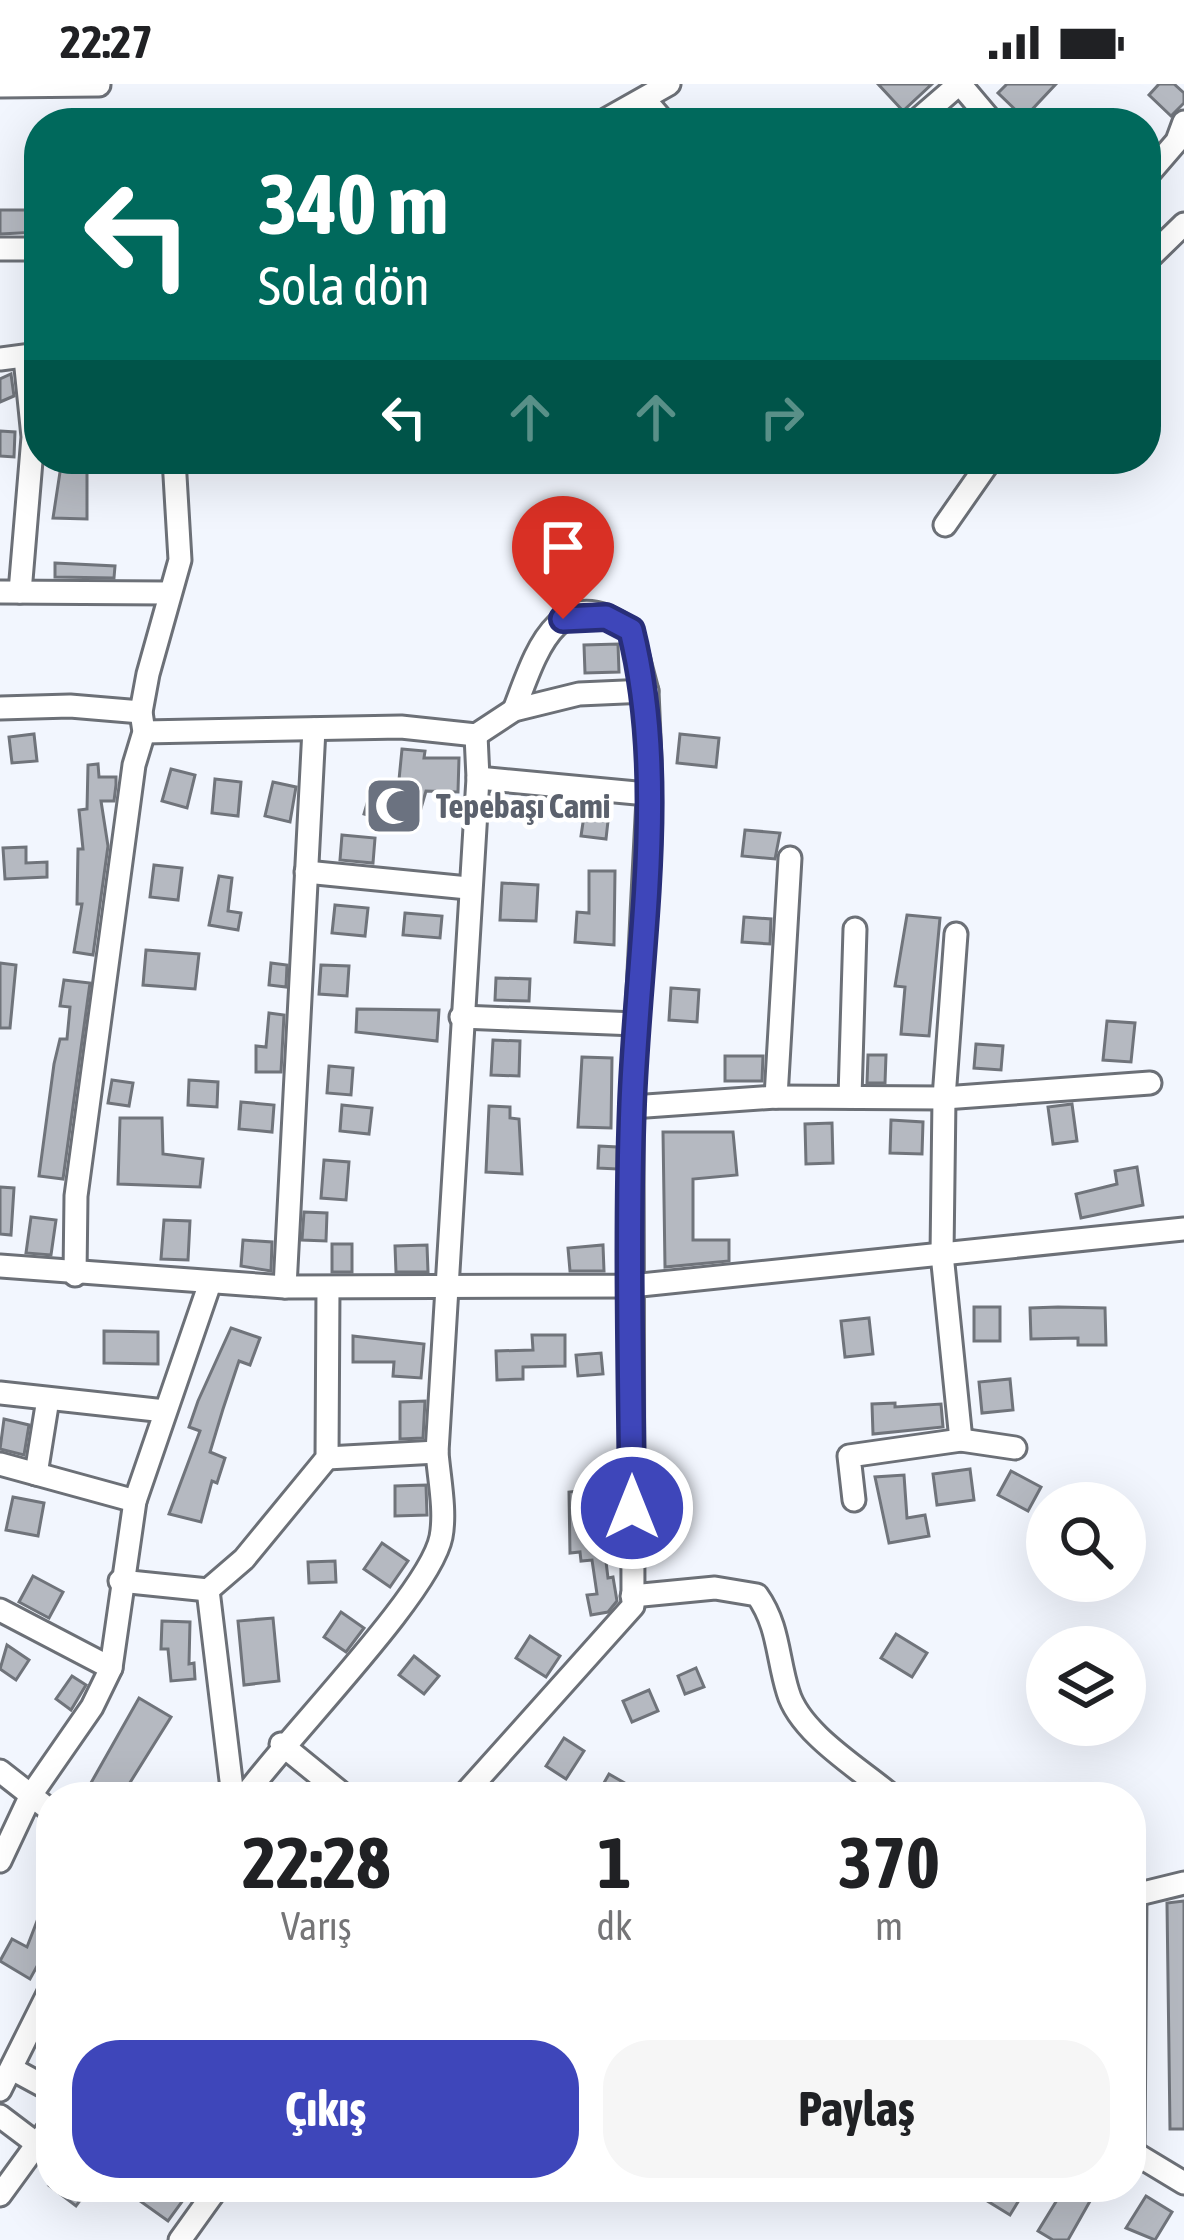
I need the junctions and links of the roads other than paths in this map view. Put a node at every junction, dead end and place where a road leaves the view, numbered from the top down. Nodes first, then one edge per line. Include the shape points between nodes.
1 (669, 84) edge
2 (959, 84) edge
3 (99, 85) edge
4 (0, 86) edge
5 (646, 100) junction
6 (630, 108) edge
7 (652, 108) edge
8 (931, 108) edge
9 (980, 108) edge
10 (1182, 136) edge
11 (1161, 160) edge
12 (1184, 224) edge
13 (1161, 247) edge
14 (28, 474) edge
15 (175, 474) edge
16 (981, 474) edge
17 (945, 525) dead end
18 (10, 592) edge
19 (167, 593) junction
20 (646, 691) junction
21 (0, 708) edge
22 (514, 710) junction
23 (142, 722) junction
24 (314, 729) junction
25 (476, 735) junction
26 (478, 778) junction
27 (647, 794) junction
28 (790, 858) dead end
29 (306, 872) junction
30 (468, 888) junction
31 (855, 929) dead end
32 (956, 934) dead end
33 (461, 1017) junction
34 (637, 1024) junction
35 (1150, 1083) dead end
36 (776, 1097) junction
37 (850, 1097) junction
38 (944, 1098) junction
39 (632, 1107) junction
40 (1184, 1229) edge
41 (942, 1255) junction
42 (0, 1266) edge
43 (75, 1275) junction
44 (210, 1283) junction
45 (631, 1286) junction
46 (285, 1287) junction
47 (328, 1288) junction
48 (446, 1288) junction
49 (0, 1393) edge
50 (48, 1399) junction
51 (165, 1411) junction
52 (961, 1440) junction
53 (1016, 1448) dead end
54 (437, 1453) junction
55 (327, 1458) junction
56 (0, 1465) edge
57 (35, 1474) junction
58 (854, 1500) dead end
59 (135, 1502) junction
60 (120, 1581) junction
61 (208, 1590) junction
62 (632, 1596) junction
63 (0, 1610) edge
64 (111, 1668) junction
65 (281, 1744) junction
66 (0, 1771) edge
67 (40, 1782) edge
68 (231, 1782) edge
69 (254, 1782) edge
70 (328, 1782) edge
71 (476, 1782) edge
72 (876, 1782) edge
73 (36, 1788) edge
74 (31, 1795) junction
75 (36, 1799) edge
76 (0, 1861) edge
77 (1184, 1883) edge
78 (1146, 1892) edge
79 (36, 2021) edge
80 (14, 2070) junction
81 (36, 2082) edge
82 (0, 2090) edge
83 (0, 2116) edge
84 (36, 2143) edge
85 (36, 2145) edge
86 (1146, 2160) edge
87 (1184, 2183) edge
88 (0, 2195) edge
89 (204, 2202) edge
90 (181, 2240) edge

1 - 5 street
2 - 8 street
2 - 9 street
3 - 4 street
5 - 6 street
5 - 7 street
10 - 11 street
12 - 13 street
14 - 18 street
15 - 19 street via 180,560
16 - 17 street
18 - 19 street
19 - 23 street
20 - 22 street via 579,694
20 - 22 street via 631,630 576,615 542,635
20 - 27 street
21 - 23 street via 70,706
22 - 25 street
23 - 24 street
23 - 43 street via 76,1196
24 - 25 street
24 - 29 street
25 - 26 street
26 - 27 street
26 - 30 street
27 - 34 street
28 - 36 street
29 - 30 street
29 - 46 street
30 - 33 street
31 - 37 street
32 - 38 street
33 - 34 street
33 - 48 street
34 - 39 street
35 - 38 street
36 - 37 street
36 - 39 street
37 - 38 street
38 - 41 street
39 - 45 street
40 - 41 street
41 - 45 street
41 - 52 street
42 - 43 street
43 - 44 street
44 - 46 street
44 - 51 street
45 - 48 street
45 - 62 street
46 - 47 street
47 - 48 street
47 - 55 street
48 - 54 street
49 - 50 street
50 - 51 street
50 - 57 street
51 - 59 street
52 - 53 street
52 - 58 street via 849,1456
54 - 55 street
54 - 65 street via 441,1536 429,1568
55 - 61 street via 236,1569
56 - 57 street
57 - 59 street
59 - 60 street
60 - 61 street
60 - 64 street
61 - 68 street
62 - 71 street via 618,1627
62 - 72 street via 715,1588 757,1595 771,1616 788,1696
63 - 64 street
64 - 67 street
65 - 69 street
65 - 70 street
66 - 74 street
73 - 74 street
74 - 75 street
74 - 76 street
77 - 78 street
79 - 80 street
80 - 81 street
80 - 82 street
83 - 84 street
85 - 88 street
86 - 87 street
89 - 90 street

